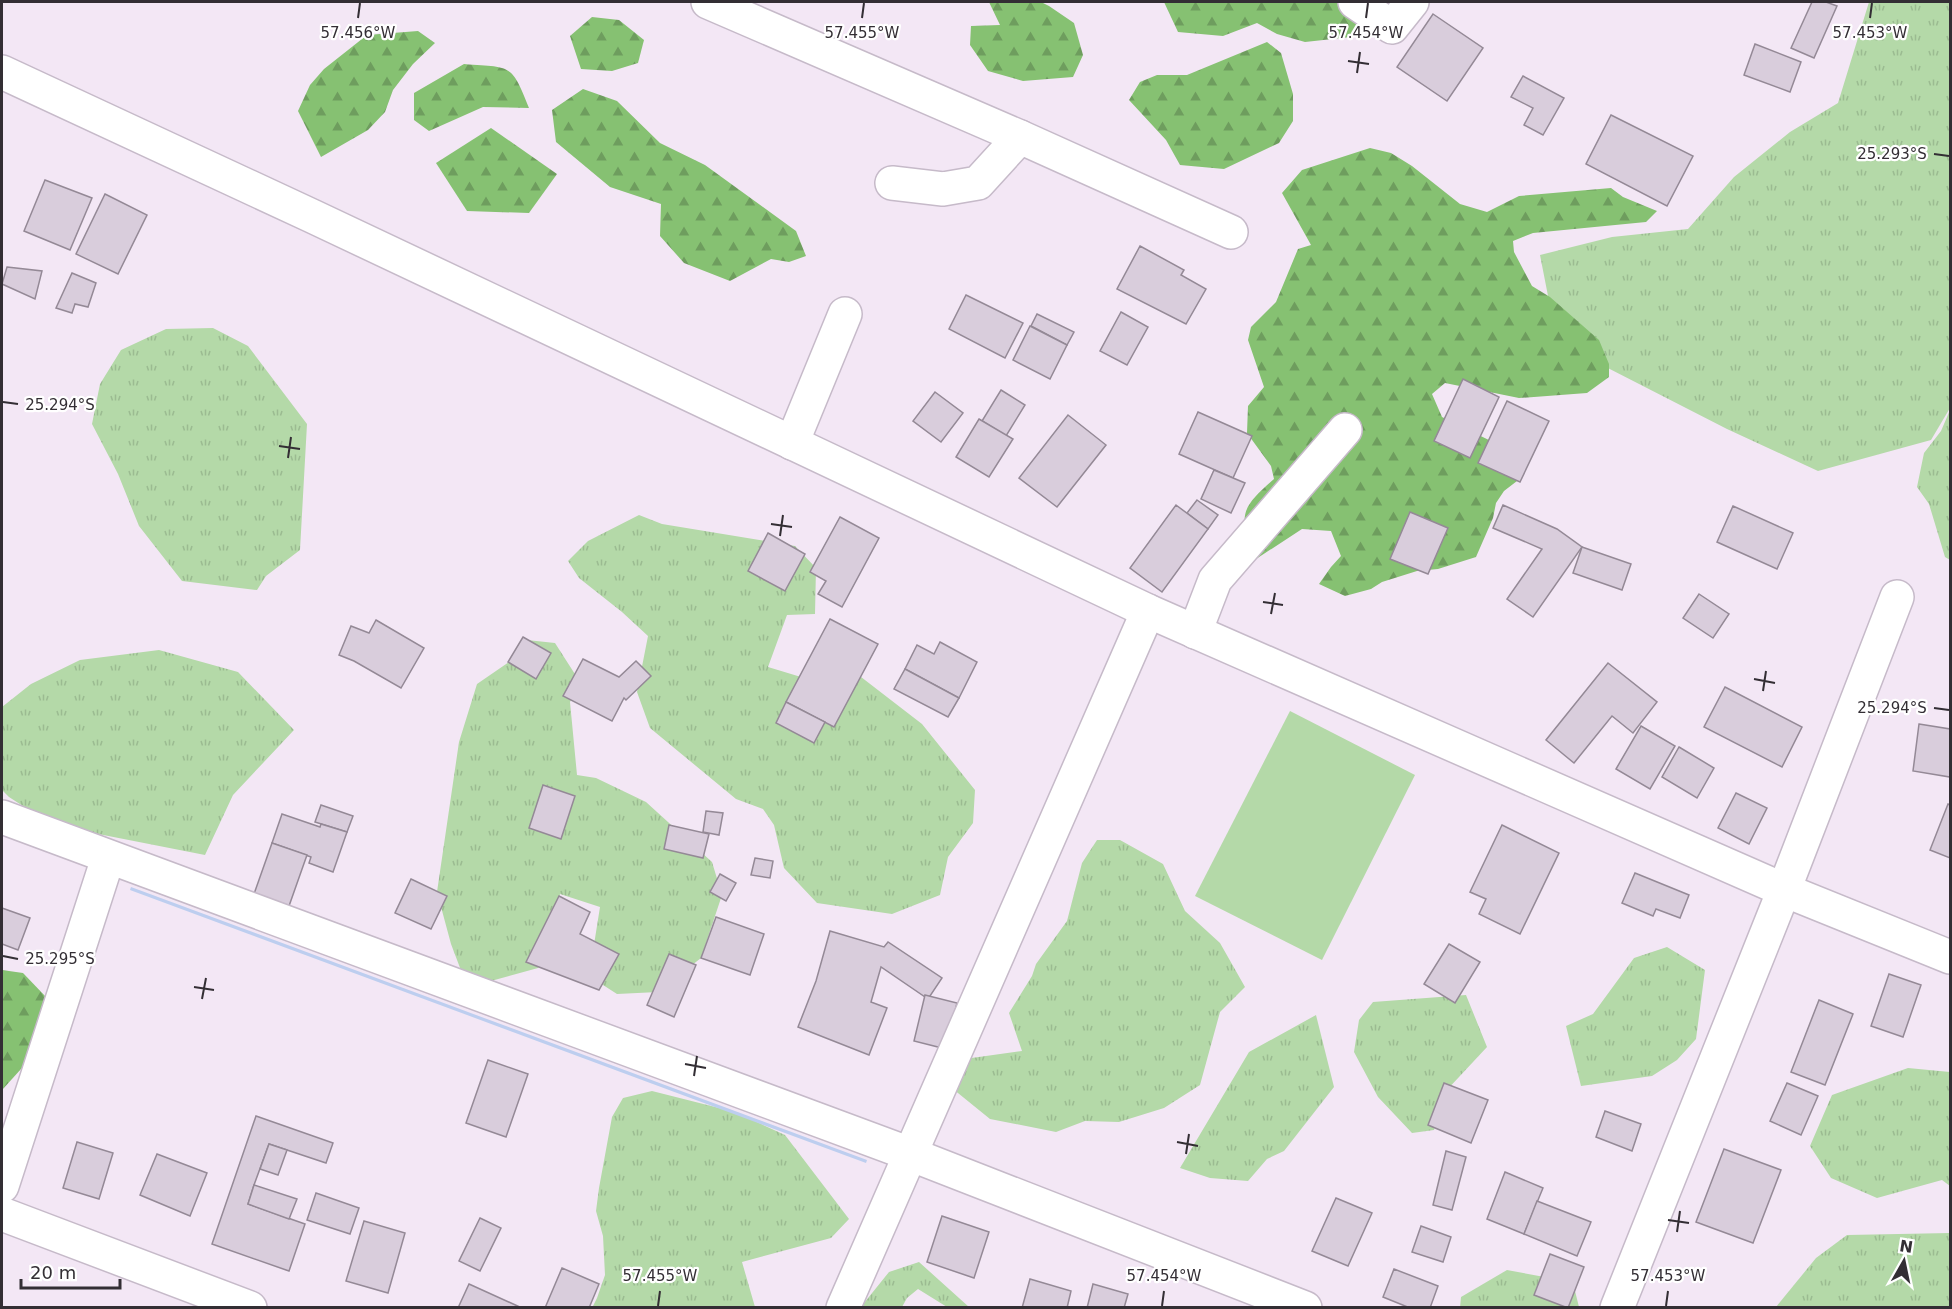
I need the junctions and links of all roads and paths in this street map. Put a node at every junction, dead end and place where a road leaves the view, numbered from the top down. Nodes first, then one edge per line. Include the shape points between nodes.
1 (708, 2) edge
2 (1355, 2) edge
3 (1412, 2) edge
4 (2, 72) edge
5 (1020, 137) junction
6 (892, 183) dead end
7 (1231, 232) dead end
8 (845, 314) dead end
9 (1345, 430) dead end
10 (792, 443) junction
11 (1897, 597) dead end
12 (1148, 611) junction
13 (1195, 632) junction
14 (2, 818) edge
15 (108, 858) junction
16 (1784, 890) junction
17 (1950, 957) edge
18 (910, 1154) junction
19 (2, 1186) edge
20 (2, 1214) edge
21 (250, 1308) edge
22 (843, 1308) edge
23 (1305, 1308) edge
24 (1617, 1308) edge

1 - 5 street
2 - 3 street via 1392,27
4 - 10 street
5 - 6 street via 978,183 943,189
5 - 7 street
8 - 10 street
9 - 13 street via 1215,580
10 - 12 street
11 - 16 street
12 - 13 street
12 - 18 street
13 - 16 street
14 - 15 street
15 - 18 street
15 - 19 street
16 - 17 street
16 - 24 street
18 - 22 street
18 - 23 street
20 - 21 street

